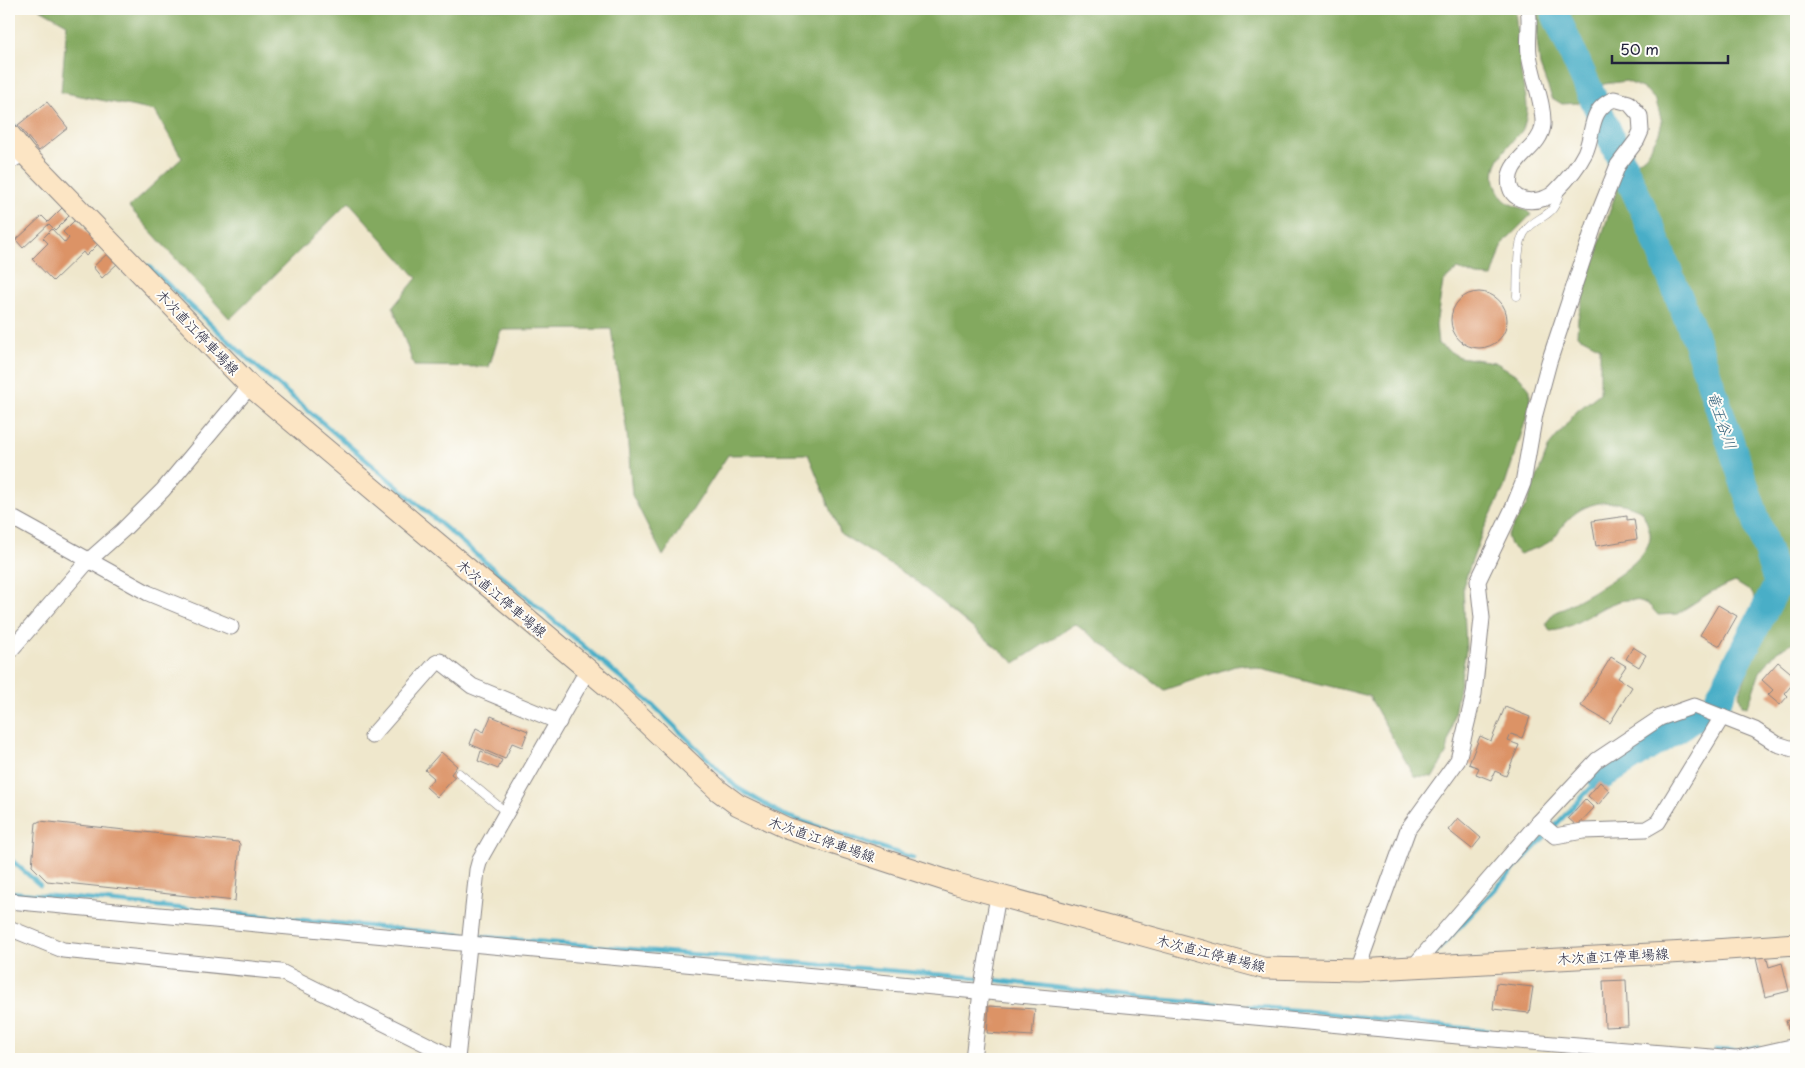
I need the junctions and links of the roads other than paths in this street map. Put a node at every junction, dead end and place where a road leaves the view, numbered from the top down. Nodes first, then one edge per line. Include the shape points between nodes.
1 (1528, 9) edge
2 (9, 134) edge
3 (16, 157) edge
4 (1560, 187) junction
5 (1517, 296) dead end
6 (250, 386) junction
7 (9, 516) edge
8 (88, 561) junction
9 (231, 627) dead end
10 (9, 652) edge
11 (588, 669) junction
12 (1722, 717) junction
13 (559, 722) junction
14 (372, 736) dead end
15 (1796, 750) edge
16 (459, 773) dead end
17 (507, 813) junction
18 (1539, 822) junction
19 (998, 896) junction
20 (9, 901) edge
21 (9, 928) edge
22 (1796, 944) edge
23 (468, 945) junction
24 (1413, 967) junction
25 (1357, 970) junction
26 (981, 992) junction
27 (1796, 1046) edge
28 (456, 1059) edge
29 (973, 1059) edge
30 (1736, 1059) edge

1 - 4 street via 1529,53 1542,110 1542,133 1516,161 1510,187 1514,194 1532,201 1552,195
2 - 3 main road, 木次直江停車場線
3 - 6 main road, 木次直江停車場線
4 - 5 lane via 1552,212 1524,234 1520,247
4 - 25 street via 1584,154 1592,122 1601,106 1614,98 1629,103 1640,116 1641,131 1618,165 1596,220 1549,362 1523,483 1478,581 1482,618 1475,684 1458,760 1408,829
6 - 8 street via 163,490
6 - 11 main road, 木次直江停車場線
7 - 8 street
8 - 9 street via 148,593
8 - 10 street
11 - 13 street
11 - 19 main road, 木次直江停車場線 via 719,791 750,812 786,828
12 - 15 street
12 - 18 street via 1694,706 1660,718 1597,760
12 - 18 street via 1658,822 1646,829 1583,831 1555,836
13 - 14 street via 472,686 440,661
13 - 17 street
16 - 17 lane
17 - 23 street via 480,859
18 - 24 street
19 - 25 main road, 木次直江停車場線 via 1263,968
19 - 26 street
20 - 23 street
21 - 28 street via 63,950 281,972
22 - 24 main road, 木次直江停車場線
23 - 26 street
23 - 28 street
24 - 25 main road, 木次直江停車場線
26 - 29 street
26 - 30 street
27 - 30 street

